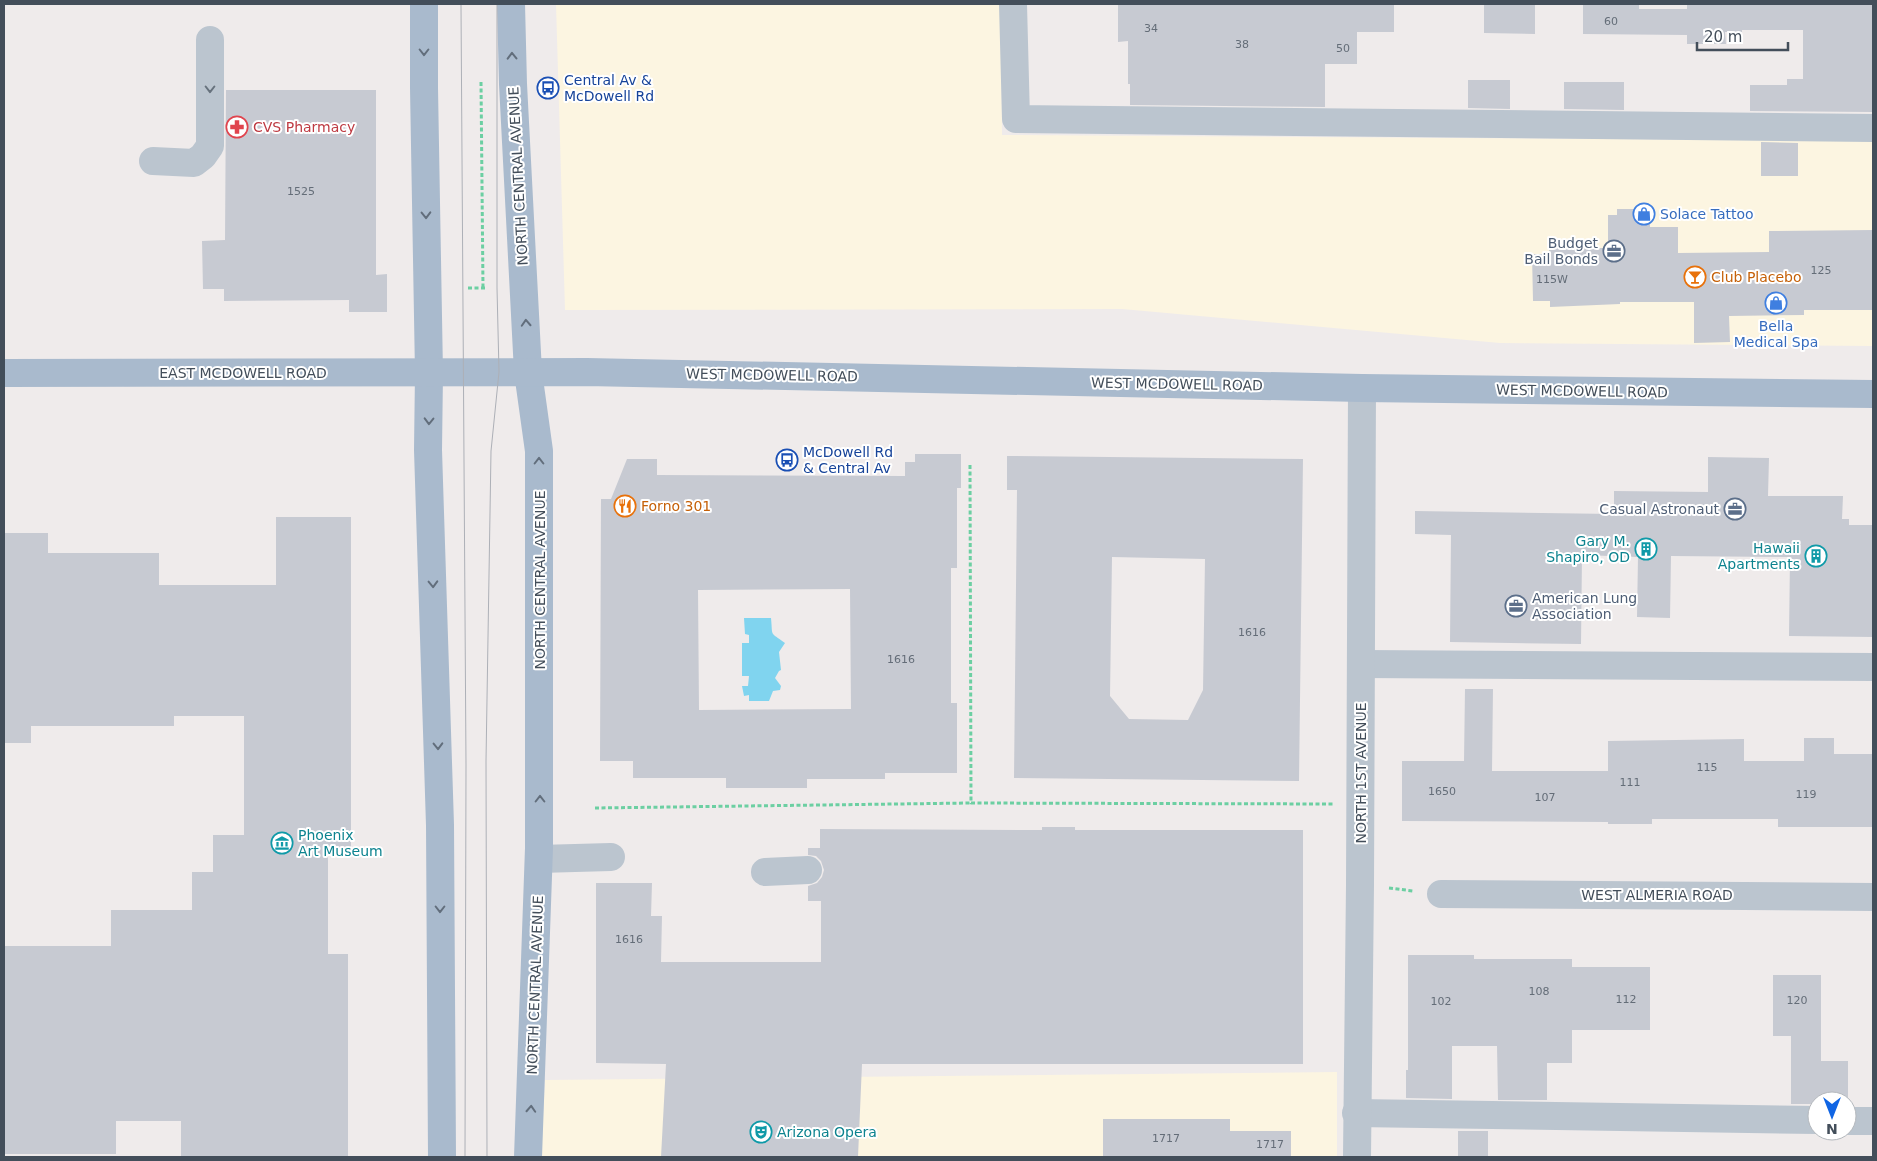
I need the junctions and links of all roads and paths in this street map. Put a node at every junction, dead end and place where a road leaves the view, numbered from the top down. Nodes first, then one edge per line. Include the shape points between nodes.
1 (424, 4) edge
2 (511, 4) edge
3 (1013, 4) edge
4 (210, 40) dead end
5 (481, 80) dead end
6 (1873, 128) edge
7 (153, 161) dead end
8 (468, 288) dead end
9 (429, 372) junction
10 (482, 372) joint
11 (528, 372) junction
12 (4, 373) edge
13 (1362, 388) junction
14 (1873, 394) edge
15 (970, 465) dead end
16 (1362, 664) junction
17 (1873, 667) edge
18 (971, 802) junction
19 (1361, 803) junction
20 (595, 808) dead end
21 (611, 857) dead end
22 (539, 859) junction
23 (808, 870) dead end
24 (765, 872) dead end
25 (1360, 885) junction
26 (1441, 894) joint
27 (1873, 897) edge
28 (1356, 1113) junction
29 (1807, 1120) edge
30 (1857, 1121) edge
31 (1873, 1121) edge
32 (442, 1157) edge
33 (528, 1157) edge
34 (1357, 1157) edge

1 -> 9 main road
11 -> 2 main road, NORTH CENTRAL AVENUE
3 - 6 street via 1016,119
4 -> 7 street via 210,146 194,163
5 - 8 path via 485,288
9 - 10 main road, EAST MCDOWELL ROAD
9 - 12 main road, EAST MCDOWELL ROAD
9 -> 32 main road via 428,450 440,825
10 - 11 main road, WEST MCDOWELL ROAD
11 - 13 main road, WEST MCDOWELL ROAD
22 -> 11 main road, NORTH CENTRAL AVENUE via 539,451
13 - 14 main road, WEST MCDOWELL ROAD
13 - 16 street, NORTH 1ST AVENUE
15 - 18 path
16 - 17 street
16 - 19 street, NORTH 1ST AVENUE
18 - 19 path via 1302,806
18 - 20 path
19 - 25 street, NORTH 1ST AVENUE
21 - 22 street
33 -> 22 main road, NORTH CENTRAL AVENUE
23 - 24 street
25 - 26 path
25 - 28 street, NORTH 1ST AVENUE
26 - 27 street, WEST ALMERIA ROAD
28 - 29 street
28 - 34 street, NORTH 1ST AVENUE
30 - 31 street

